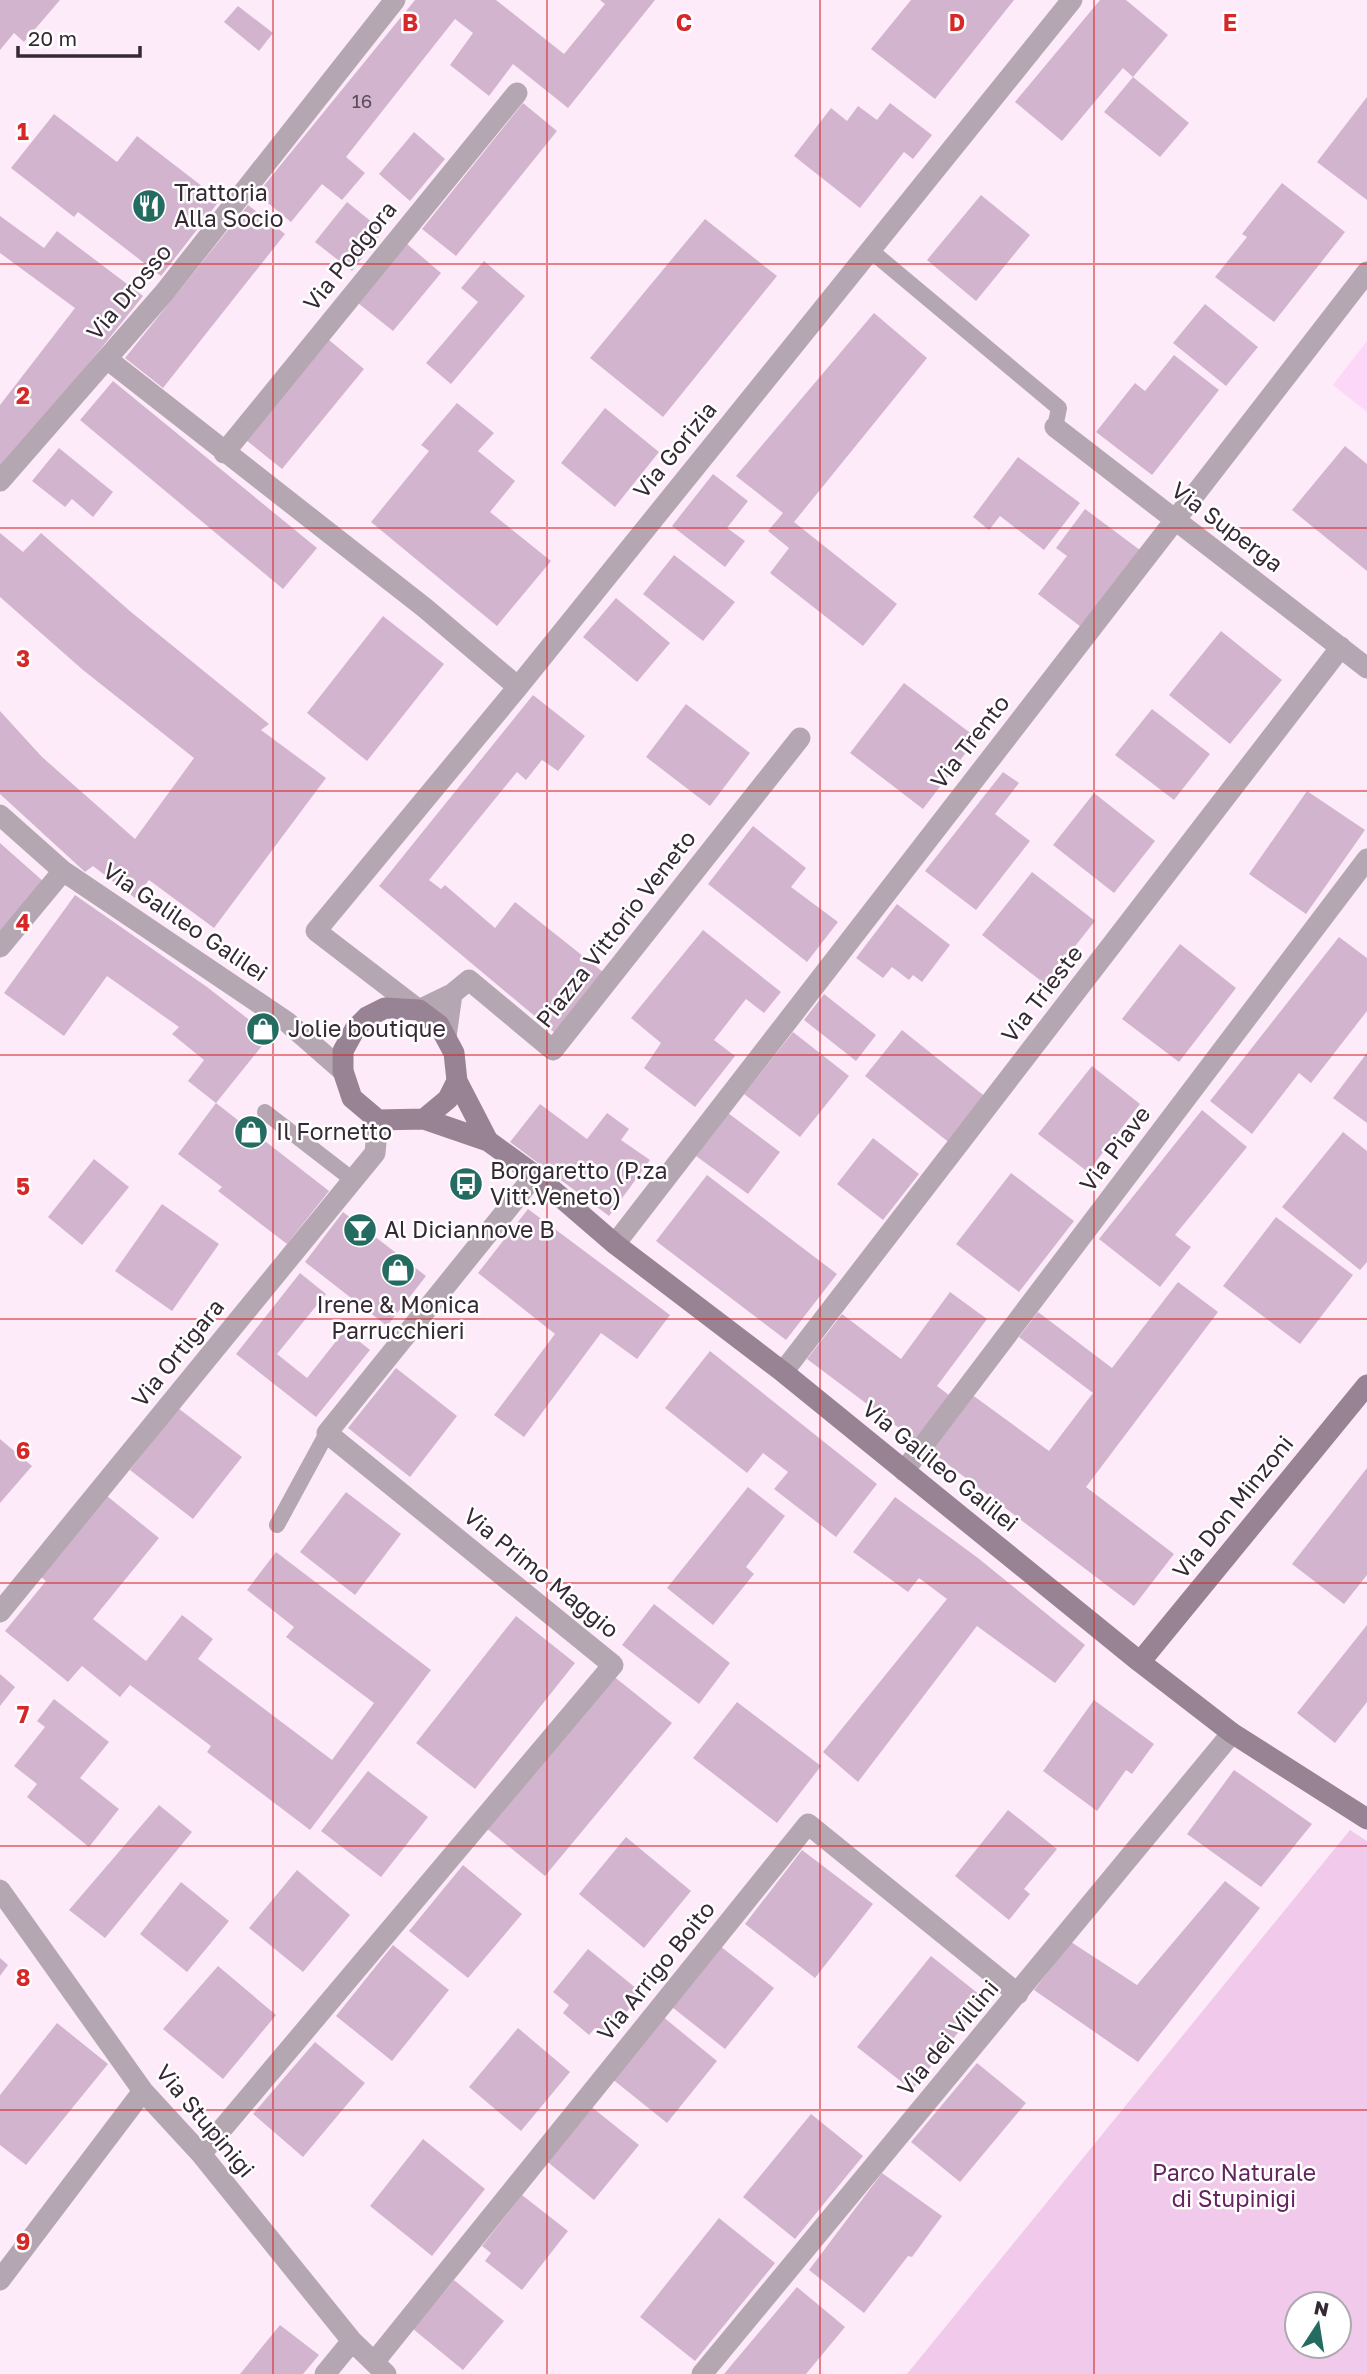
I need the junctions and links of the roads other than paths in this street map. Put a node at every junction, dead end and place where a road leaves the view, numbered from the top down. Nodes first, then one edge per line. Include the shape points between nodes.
1 (395, 0) edge
2 (1072, 0) edge
3 (517, 93) dead end
4 (870, 250) junction
5 (1367, 272) edge
6 (107, 359) junction
7 (1055, 427) joint
8 (224, 453) junction
9 (0, 481) edge
10 (1174, 520) junction
11 (1341, 647) junction
12 (1367, 668) edge
13 (518, 687) junction
14 (800, 738) dead end
15 (0, 815) edge
16 (1367, 859) edge
17 (63, 871) junction
18 (0, 947) edge
19 (452, 993) junction
20 (419, 1010) junction
21 (446, 1037) junction
22 (343, 1071) junction
23 (457, 1081) junction
24 (265, 1112) dead end
25 (424, 1119) junction
26 (378, 1120) junction
27 (488, 1141) junction
28 (535, 1175) junction
29 (353, 1180) junction
30 (615, 1244) junction
31 (783, 1372) junction
32 (1367, 1385) edge
33 (327, 1433) junction
34 (904, 1471) junction
35 (277, 1525) dead end
36 (0, 1612) edge
37 (1140, 1662) junction
38 (1232, 1733) junction
39 (1367, 1819) edge
40 (0, 1890) edge
41 (1018, 1994) junction
42 (143, 2091) junction
43 (201, 2154) junction
44 (0, 2280) edge
45 (352, 2341) junction
46 (380, 2368) edge
47 (325, 2374) edge
48 (702, 2374) edge

1 - 6 street, Via Drosso
2 - 4 street, Via Gorizia
3 - 8 street, Via Podgora
4 - 7 lane via 1059,408
4 - 13 street, Via Gorizia
5 - 10 street, Via Trento
6 - 8 street
6 - 9 street, Via Drosso
7 - 10 street, Via Superga
8 - 13 street via 425,608
10 - 11 street, Via Superga
10 - 30 street, Via Trento
11 - 12 street, Via Superga
11 - 31 street, Via Trieste
13 - 20 street, Via Gorizia via 316,931
14 - 19 street, Piazza Vittorio Veneto via 553,1050 469,980
15 - 17 street, Via Galileo Galilei
16 - 34 street, Via Piave
17 - 18 street
17 - 22 street, Via Galileo Galilei via 287,1022
19 - 20 street, Piazza Vittorio Veneto
19 - 21 street
20 - 21 street via 439,1025
20 - 22 street, Piazza Vittorio Veneto via 385,1008 367,1017 347,1040
21 - 23 street via 454,1054
22 - 26 street via 352,1098
23 - 25 street via 441,1107
23 - 27 street, Via Galileo Galilei
24 - 29 lane
25 - 26 street
25 - 27 street, Via Galileo Galilei
26 - 29 street, Via Ortigara via 375,1153
27 - 28 street, Via Galileo Galilei
28 - 30 street, Via Galileo Galilei
28 - 33 street
29 - 36 street, Via Ortigara
30 - 31 street, Via Galileo Galilei
31 - 34 street, Via Galileo Galilei
32 - 37 street, Via Don Minzoni
33 - 35 lane
33 - 43 street, Via Primo Maggio via 613,1665
34 - 37 street, Via Galileo Galilei
37 - 38 street, Via Galileo Galilei
38 - 39 street, Via Galileo Galilei
38 - 41 street, Via dei Villini
40 - 42 street, Via Stupinigi
41 - 46 street, Via Arrigo Boito via 808,1824
41 - 48 street, Via dei Villini
42 - 43 street, Via Stupinigi
42 - 44 street
43 - 45 street, Via Stupinigi
45 - 46 street, Via Stupinigi
45 - 47 street

